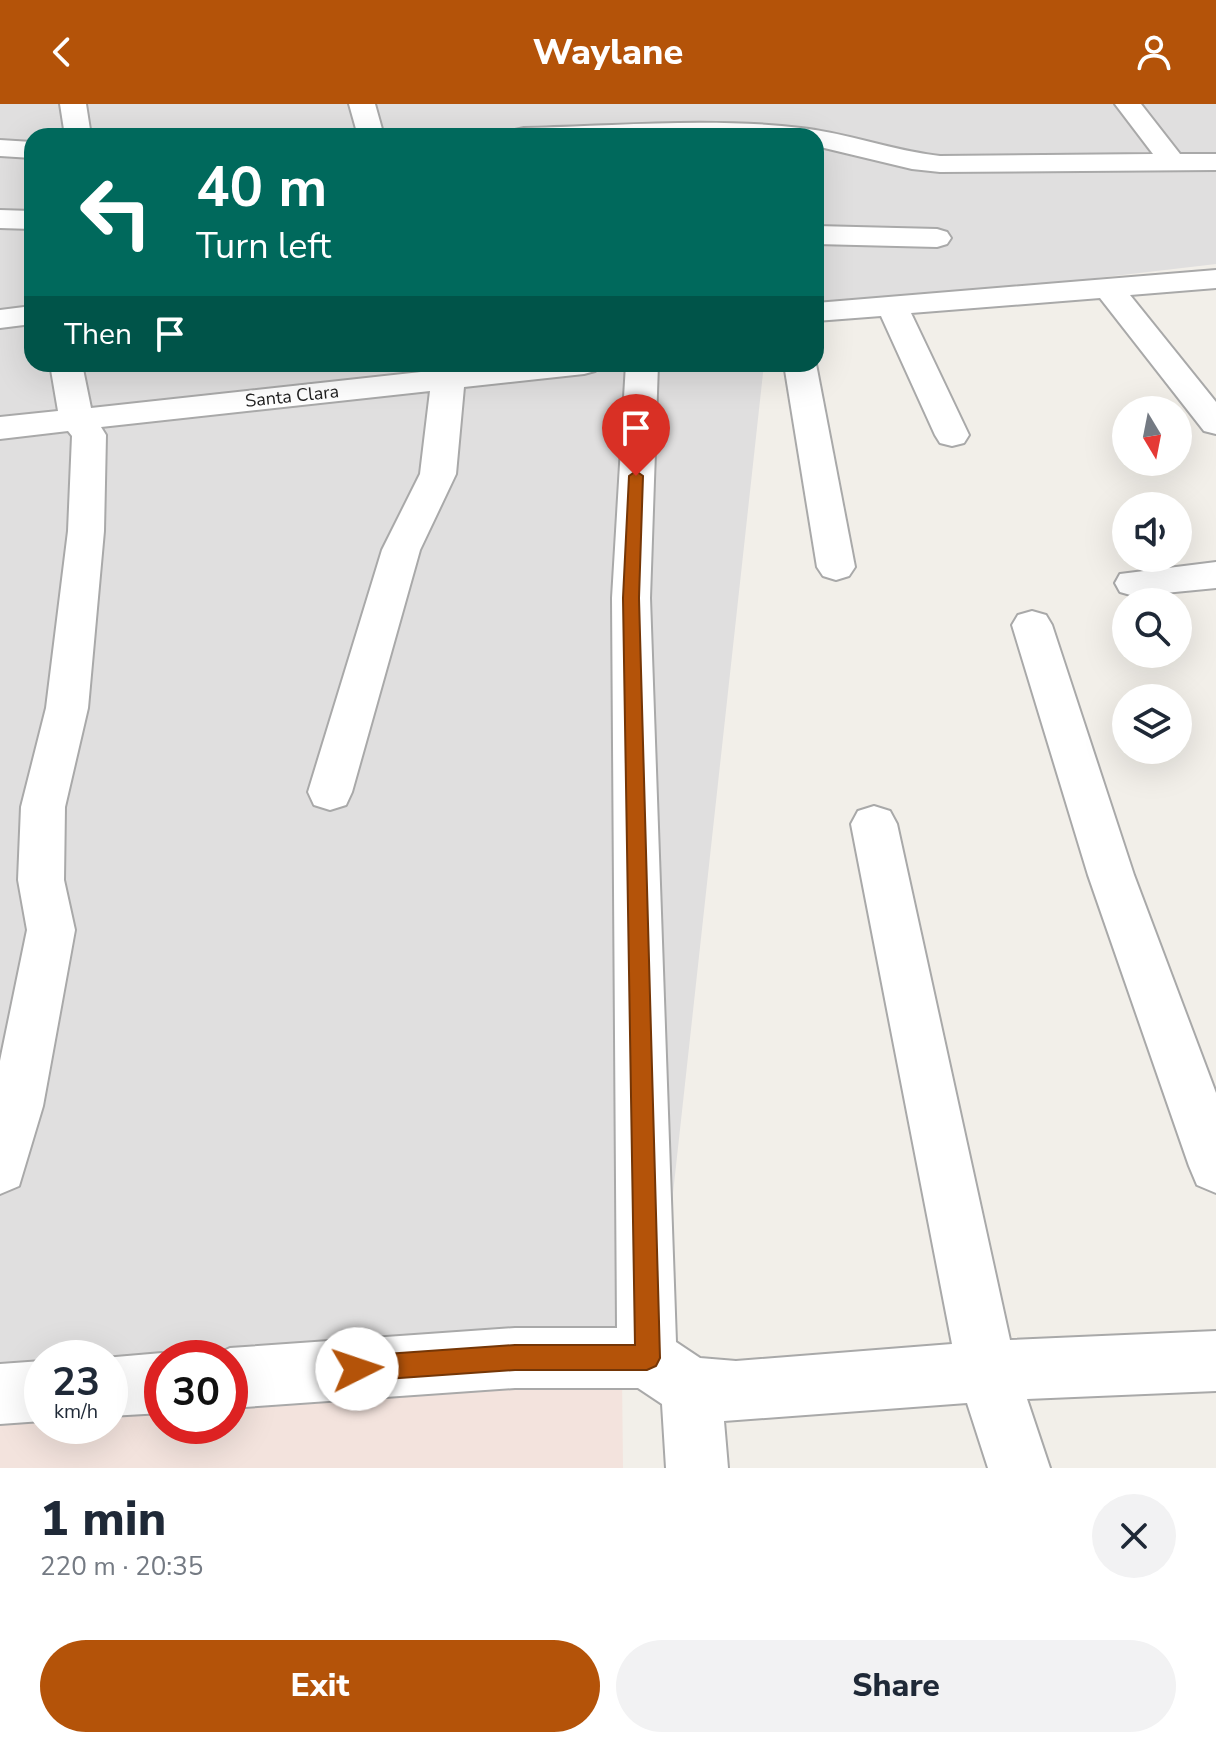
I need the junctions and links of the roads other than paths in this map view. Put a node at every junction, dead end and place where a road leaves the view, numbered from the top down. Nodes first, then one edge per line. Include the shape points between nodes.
1 (73, 104) edge
2 (362, 104) edge
3 (729, 104) edge
4 (1128, 104) edge
5 (77, 128) edge
6 (368, 128) edge
7 (727, 128) edge
8 (824, 140) edge
9 (0, 148) edge
10 (24, 150) edge
11 (1172, 162) junction
12 (1216, 162) edge
13 (0, 219) edge
14 (24, 220) edge
15 (824, 235) edge
16 (937, 238) dead end
17 (1216, 279) edge
18 (1108, 288) junction
19 (892, 305) junction
20 (824, 311) edge
21 (24, 316) edge
22 (0, 319) edge
23 (67, 372) edge
24 (487, 372) edge
25 (642, 372) edge
26 (801, 372) edge
27 (448, 380) junction
28 (76, 418) junction
29 (1216, 424) edge
30 (0, 428) edge
31 (952, 435) dead end
32 (836, 567) dead end
33 (1216, 575) edge
34 (1134, 583) dead end
35 (1032, 625) dead end
36 (330, 792) dead end
37 (874, 824) dead end
38 (1216, 1166) edge
39 (0, 1167) edge
40 (1216, 1361) edge
41 (987, 1371) junction
42 (669, 1373) junction
43 (248, 1377) edge
44 (24, 1392) edge
45 (0, 1394) edge
46 (697, 1468) edge
47 (1019, 1468) edge

1 - 5 street
2 - 6 street
3 - 7 street
4 - 11 street
8 - 11 street via 940,164
9 - 10 street
11 - 12 street
13 - 14 street
15 - 16 street
17 - 18 street
18 - 19 street
18 - 29 street
19 - 20 street
19 - 31 street
21 - 22 street
23 - 28 street
24 - 27 street, Santa Clara
25 - 42 street via 631,598
26 - 32 street
27 - 28 street, Santa Clara
27 - 36 street via 438,474 401,550
28 - 30 street, Santa Clara
28 - 39 street via 89,435 86,531 67,708 43,807 41,880 51,930
33 - 34 street
35 - 38 street via 1111,875
37 - 41 street
40 - 41 street
41 - 42 street via 736,1391
41 - 47 street
42 - 43 street via 515,1358
42 - 46 street
44 - 45 street

